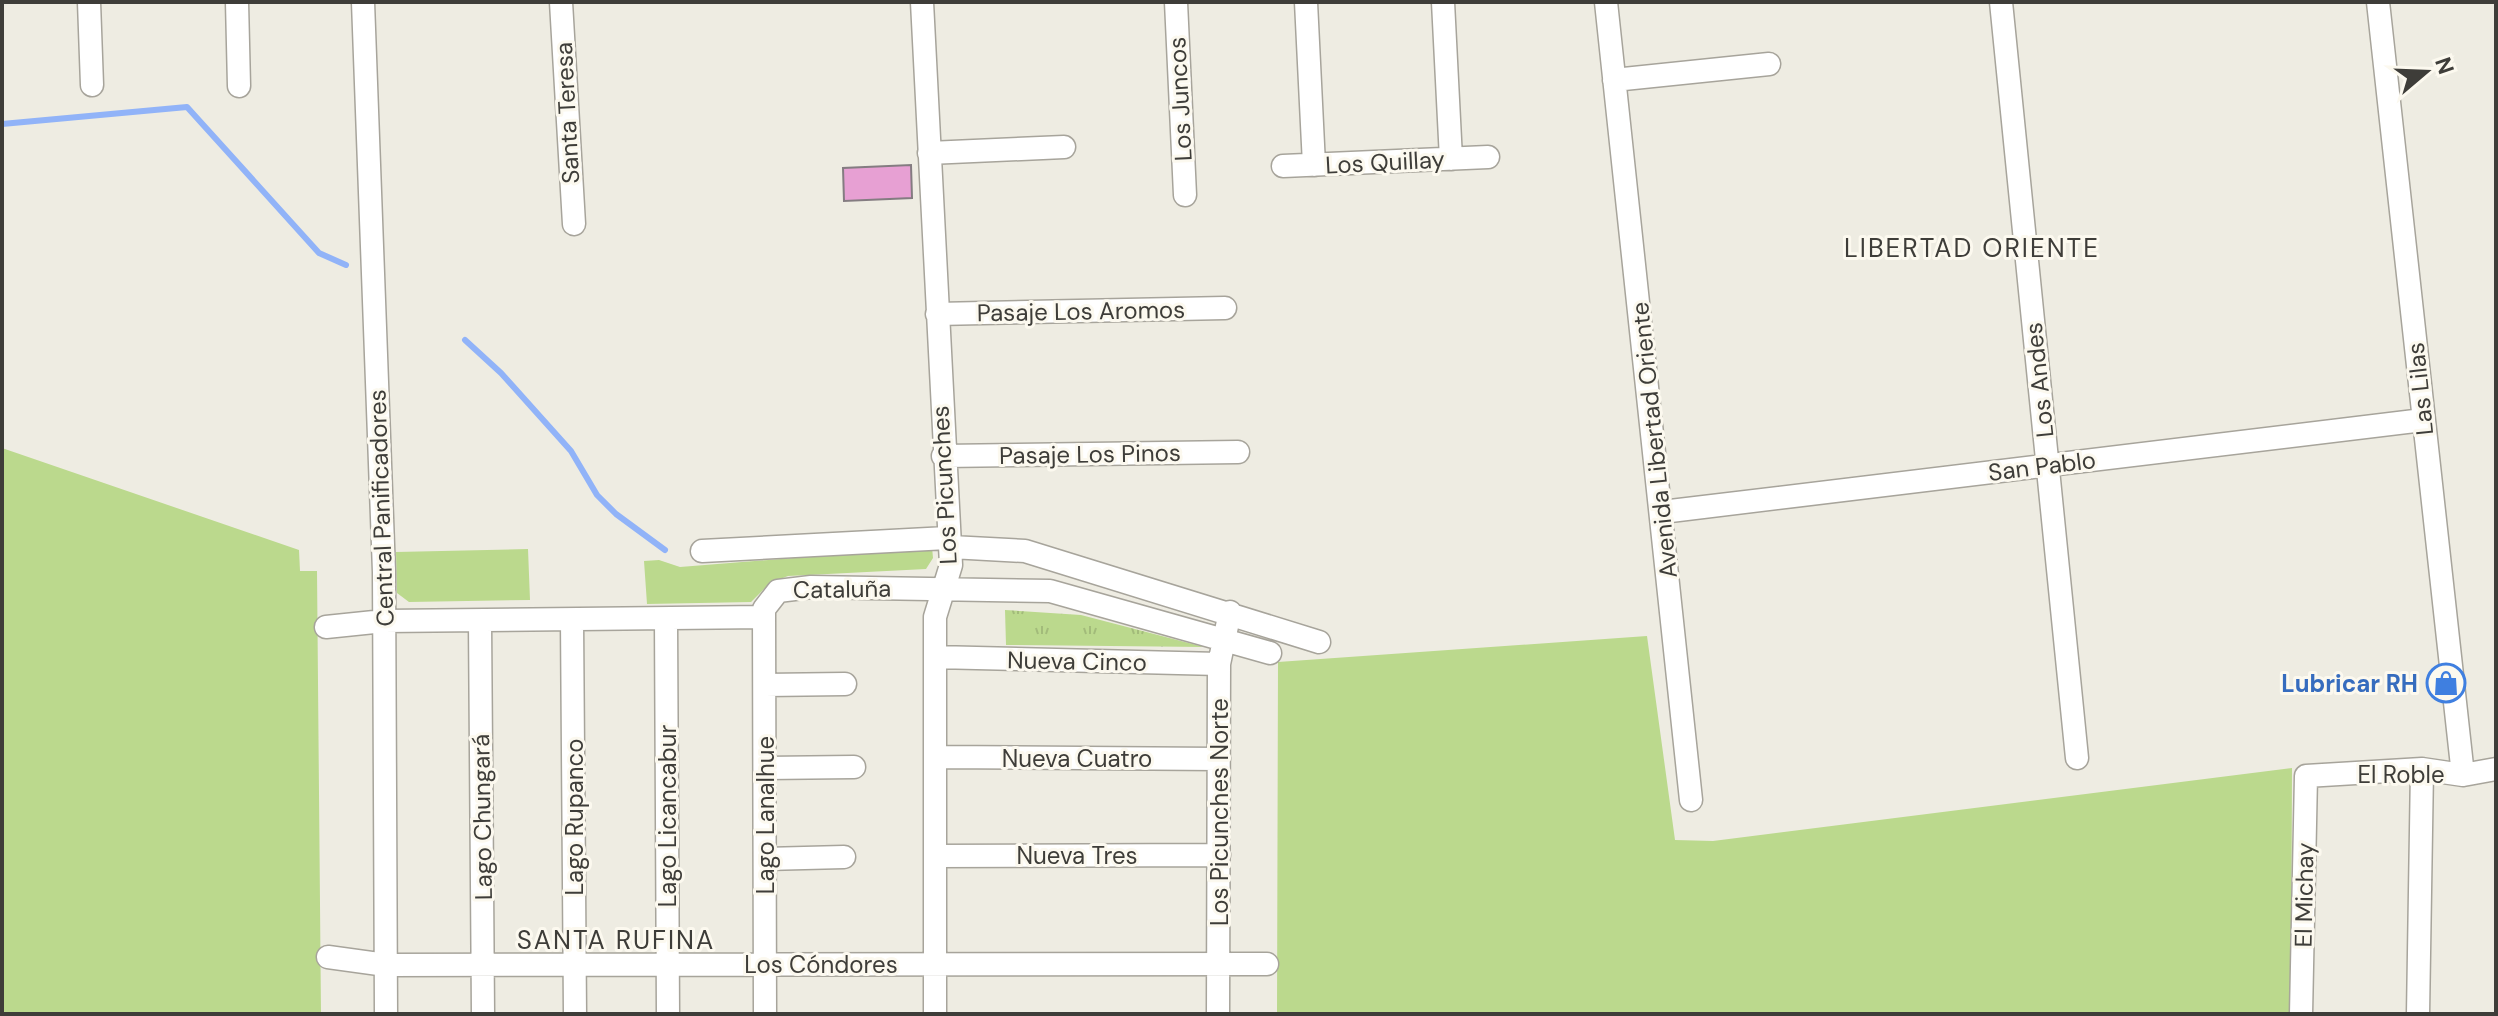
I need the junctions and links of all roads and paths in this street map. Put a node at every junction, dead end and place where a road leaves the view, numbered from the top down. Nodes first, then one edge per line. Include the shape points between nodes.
1 (89, 2) edge
2 (237, 2) edge
3 (363, 2) edge
4 (561, 2) edge
5 (922, 2) edge
6 (1176, 2) edge
7 (1306, 2) edge
8 (1443, 2) edge
9 (1606, 2) edge
10 (2001, 2) edge
11 (2378, 2) edge
12 (1769, 64) dead end
13 (1614, 80) junction
14 (92, 85) dead end
15 (239, 86) dead end
16 (1064, 147) dead end
17 (929, 153) junction
18 (1488, 157) dead end
19 (1451, 159) junction
20 (1314, 165) junction
21 (1283, 166) dead end
22 (1185, 195) dead end
23 (574, 224) dead end
24 (1225, 308) dead end
25 (937, 314) junction
26 (2423, 420) junction
27 (1238, 452) dead end
28 (943, 456) junction
29 (2048, 466) junction
30 (1662, 512) junction
31 (949, 543) junction
32 (702, 551) dead end
33 (944, 587) junction
34 (1230, 612) junction
35 (764, 617) junction
36 (666, 619) junction
37 (572, 620) junction
38 (384, 621) junction
39 (480, 621) junction
40 (326, 627) dead end
41 (1222, 638) junction
42 (1319, 642) dead end
43 (1270, 653) dead end
44 (935, 657) junction
45 (1219, 664) junction
46 (845, 684) dead end
47 (765, 685) junction
48 (935, 757) junction
49 (2077, 758) dead end
50 (1219, 759) junction
51 (854, 767) dead end
52 (765, 768) junction
53 (2422, 769) junction
54 (2496, 769) edge
55 (2463, 775) junction
56 (2306, 776) joint
57 (1691, 800) dead end
58 (1219, 855) junction
59 (935, 856) junction
60 (844, 857) dead end
61 (765, 859) junction
62 (328, 957) dead end
63 (483, 964) junction
64 (575, 964) junction
65 (668, 964) junction
66 (765, 964) junction
67 (935, 964) junction
68 (1218, 964) junction
69 (1267, 964) dead end
70 (386, 965) junction
71 (386, 1014) edge
72 (483, 1014) edge
73 (575, 1014) edge
74 (668, 1014) edge
75 (765, 1014) edge
76 (935, 1014) edge
77 (1218, 1014) edge
78 (2301, 1014) edge
79 (2418, 1014) edge

1 - 14 street
2 - 15 street
3 - 38 street, Central Panificadores
4 - 23 street, Santa Teresa
5 - 17 street, Los Picunches
6 - 22 street, Los Juncos
7 - 20 street
8 - 19 street
9 - 13 street, Avenida Libertad Oriente
10 - 29 street, Los Andes
11 - 26 street, Las Lilas
12 - 13 street
13 - 30 street, Avenida Libertad Oriente
16 - 17 street
17 - 25 street, Los Picunches
18 - 19 street, Los Quillay
19 - 20 street, Los Quillay
20 - 21 street, Los Quillay
24 - 25 street, Pasaje Los Aromos
25 - 28 street, Los Picunches
26 - 29 street, San Pablo
26 - 55 street, Las Lilas
27 - 28 street, Pasaje Los Pinos
28 - 31 street, Los Picunches
29 - 30 street, San Pablo
29 - 49 street, Los Andes
30 - 57 street, Avenida Libertad Oriente
31 - 32 street
31 - 33 street, Los Picunches via 951,565
31 - 34 street via 1025,551
33 - 35 street, Cataluña via 791,587 769,600
33 - 41 street, Cataluña via 1050,591
33 - 44 street, Los Picunches via 935,617
34 - 41 street, Los Picunches Norte
34 - 42 street
35 - 36 street, Cataluña
35 - 47 street, Lago Lanalhue
36 - 37 street, Cataluña
36 - 65 street, Lago Licancabur
37 - 39 street, Cataluña
37 - 64 street, Lago Rupanco
38 - 39 street, Cataluña
38 - 40 street, Cataluña
38 - 70 street, Central Panificadores
39 - 63 street, Lago Chungará
41 - 43 street, Cataluña
41 - 45 street, Los Picunches Norte
44 - 45 street, Nueva Cinco
44 - 48 street, Los Picunches
45 - 50 street, Los Picunches Norte
46 - 47 street
47 - 52 street, Lago Lanalhue
48 - 50 street, Nueva Cuatro
48 - 59 street, Los Picunches
50 - 58 street, Los Picunches Norte
51 - 52 street
52 - 61 street, Lago Lanalhue
53 - 55 street, El Roble
53 - 56 street, El Roble
53 - 79 street
54 - 55 street, El Roble
56 - 78 street, El Michay
58 - 59 street, Nueva Tres
58 - 68 street, Los Picunches Norte
59 - 67 street, Los Picunches
60 - 61 street
61 - 66 street, Lago Lanalhue
62 - 70 street, Los Cóndores
63 - 64 street, Los Cóndores
63 - 70 street, Los Cóndores
63 - 72 street, Lago Chungará
64 - 65 street, Los Cóndores
64 - 73 street, Lago Rupanco
65 - 66 street, Los Cóndores
65 - 74 street, Lago Licancabur
66 - 67 street, Los Cóndores
66 - 75 street, Lago Lanalhue
67 - 68 street, Los Cóndores
67 - 76 street, Los Picunches
68 - 69 street, Los Cóndores
68 - 77 street, Los Picunches Norte
70 - 71 street, Central Panificadores

